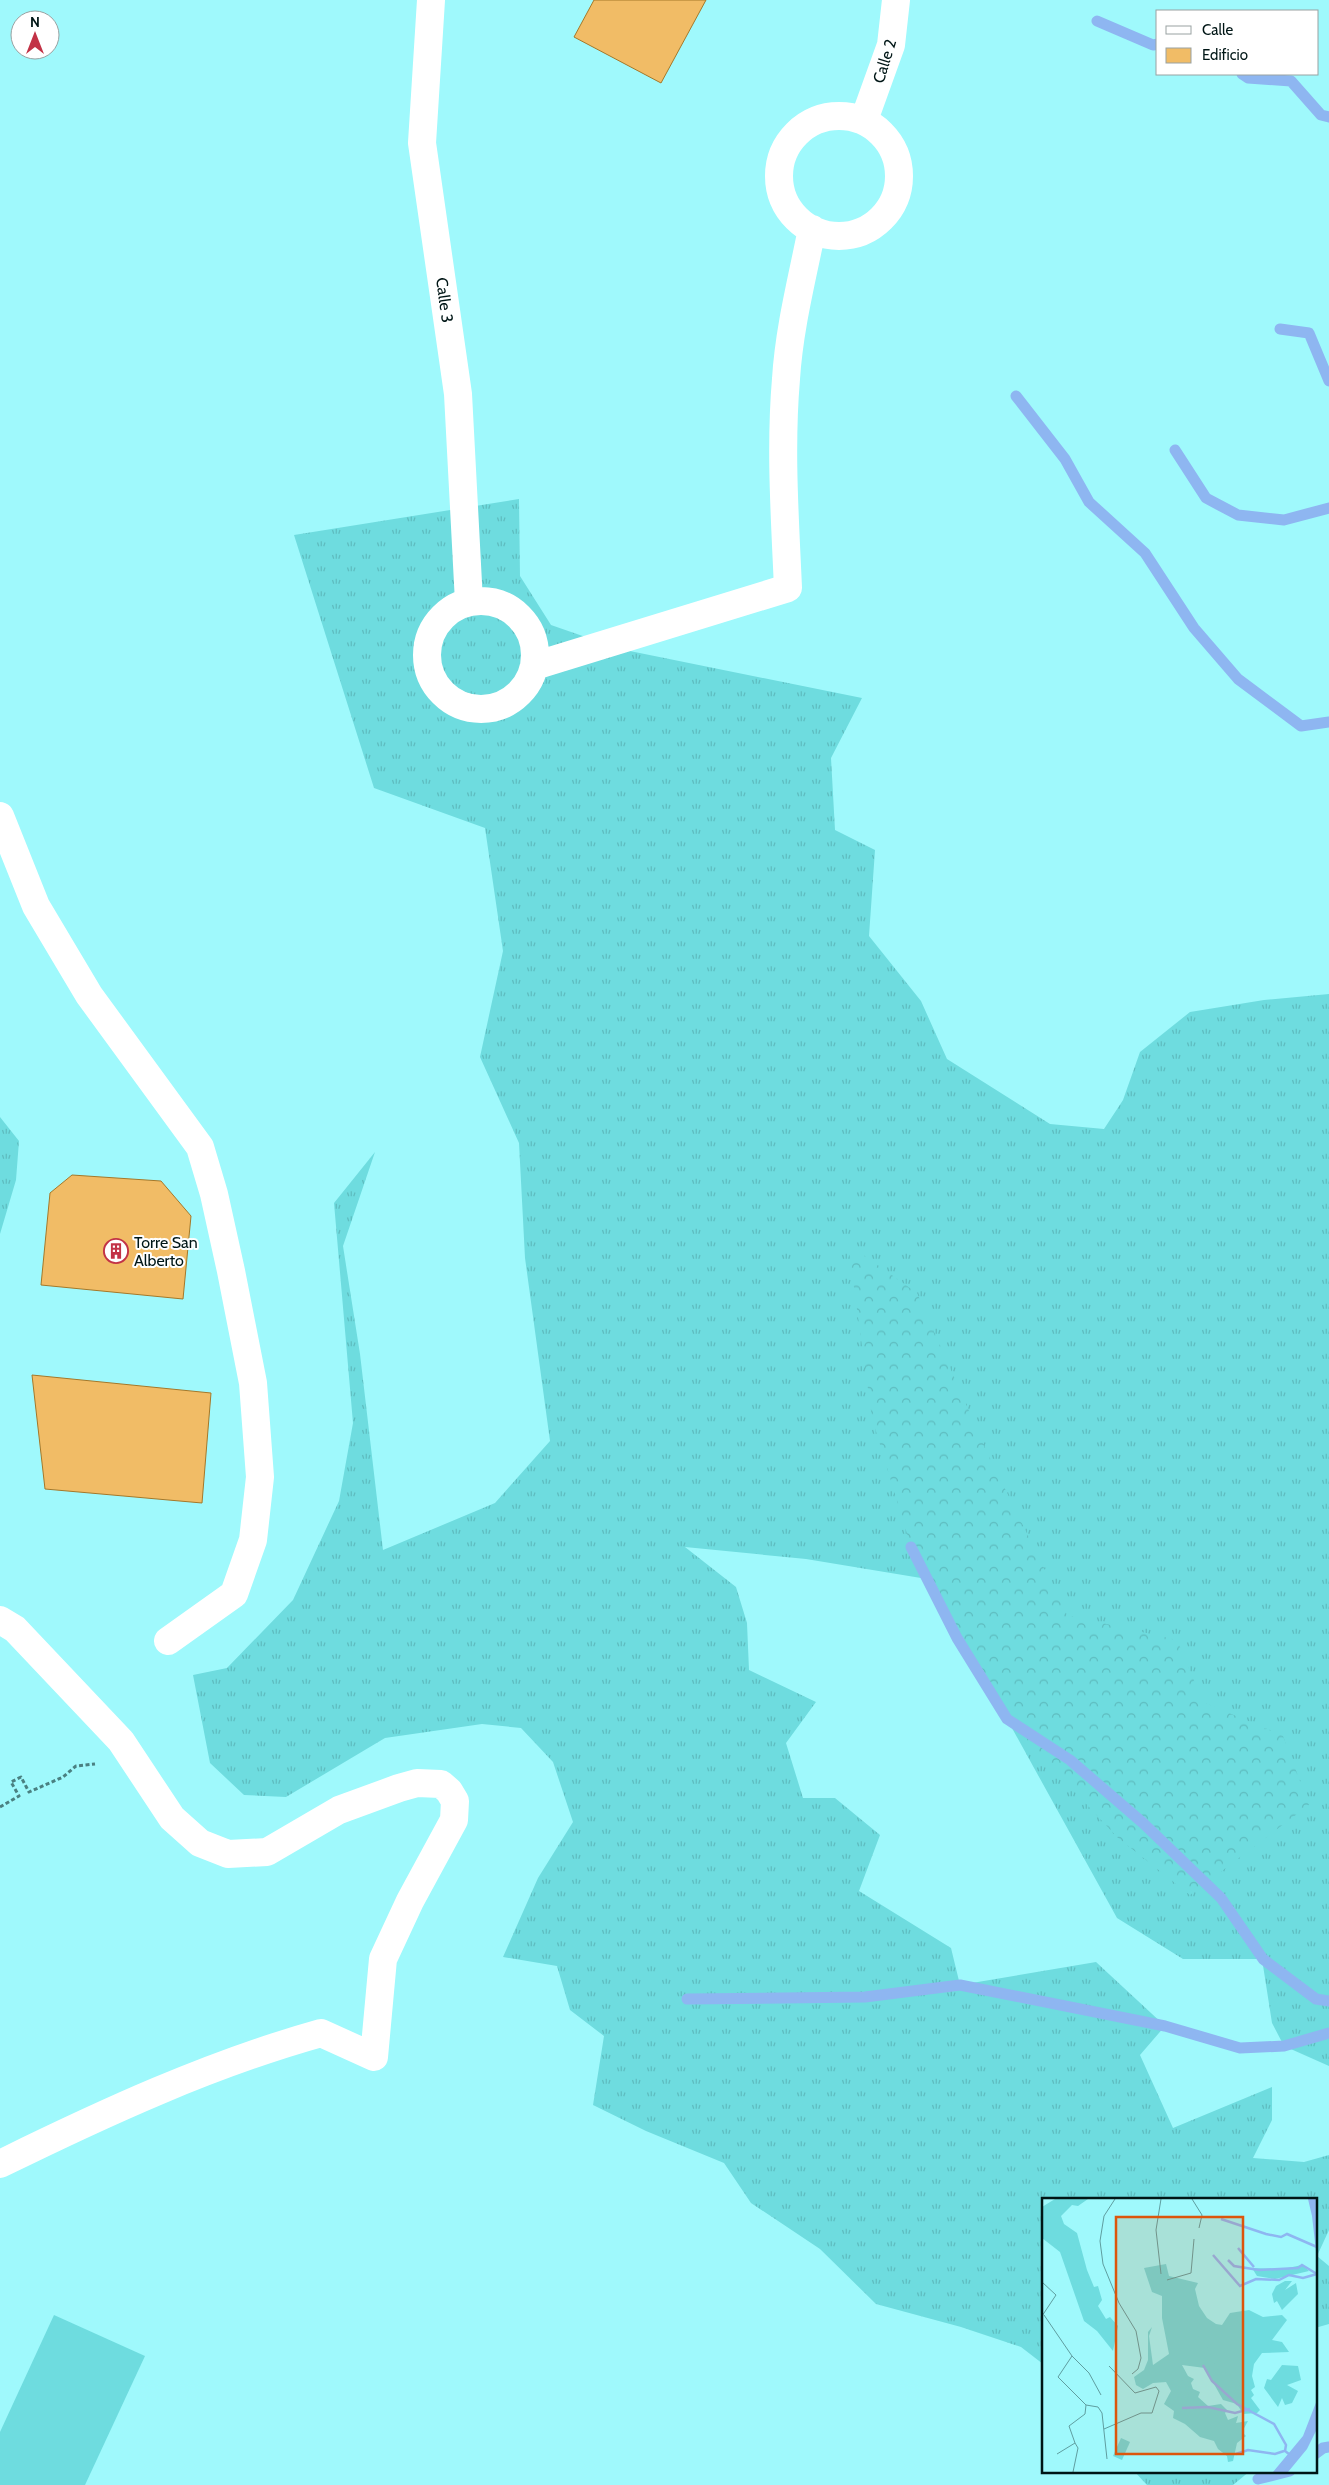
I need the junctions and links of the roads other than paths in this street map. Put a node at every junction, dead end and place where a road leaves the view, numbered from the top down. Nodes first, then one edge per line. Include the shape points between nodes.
1 (431, 0) edge
2 (896, 0) edge
3 (864, 120) junction
4 (812, 229) junction
5 (469, 602) junction
6 (534, 666) junction
7 (0, 816) edge
8 (0, 1620) edge
9 (168, 1641) dead end
10 (0, 2164) edge

1 - 5 street, Calle 3 via 422,143 458,394
2 - 3 street, Calle 2 via 891,45
3 - 4 street via 844,115 823,117 805,126 781,159 779,180 784,200 795,217
3 - 4 street via 880,131 892,146 899,164 900,183 894,201 883,217 868,229 849,235 830,235
4 - 6 street via 794,316 786,378 782,441 788,588
5 - 6 street via 487,601 504,606 519,616 530,631 535,648
5 - 6 street via 452,609 439,620 430,635 426,653 428,671 436,687 449,700 484,710 501,706 517,696 528,682
7 - 9 street via 36,906 89,995 200,1147 231,1270 253,1383 260,1477 253,1540 234,1594
8 - 10 street via 14,1630 121,1741 172,1818 200,1843 228,1854 268,1852 339,1810 417,1783 441,1784 455,1801 454,1820 383,1959 374,2057 322,2033 264,2049 204,2071

